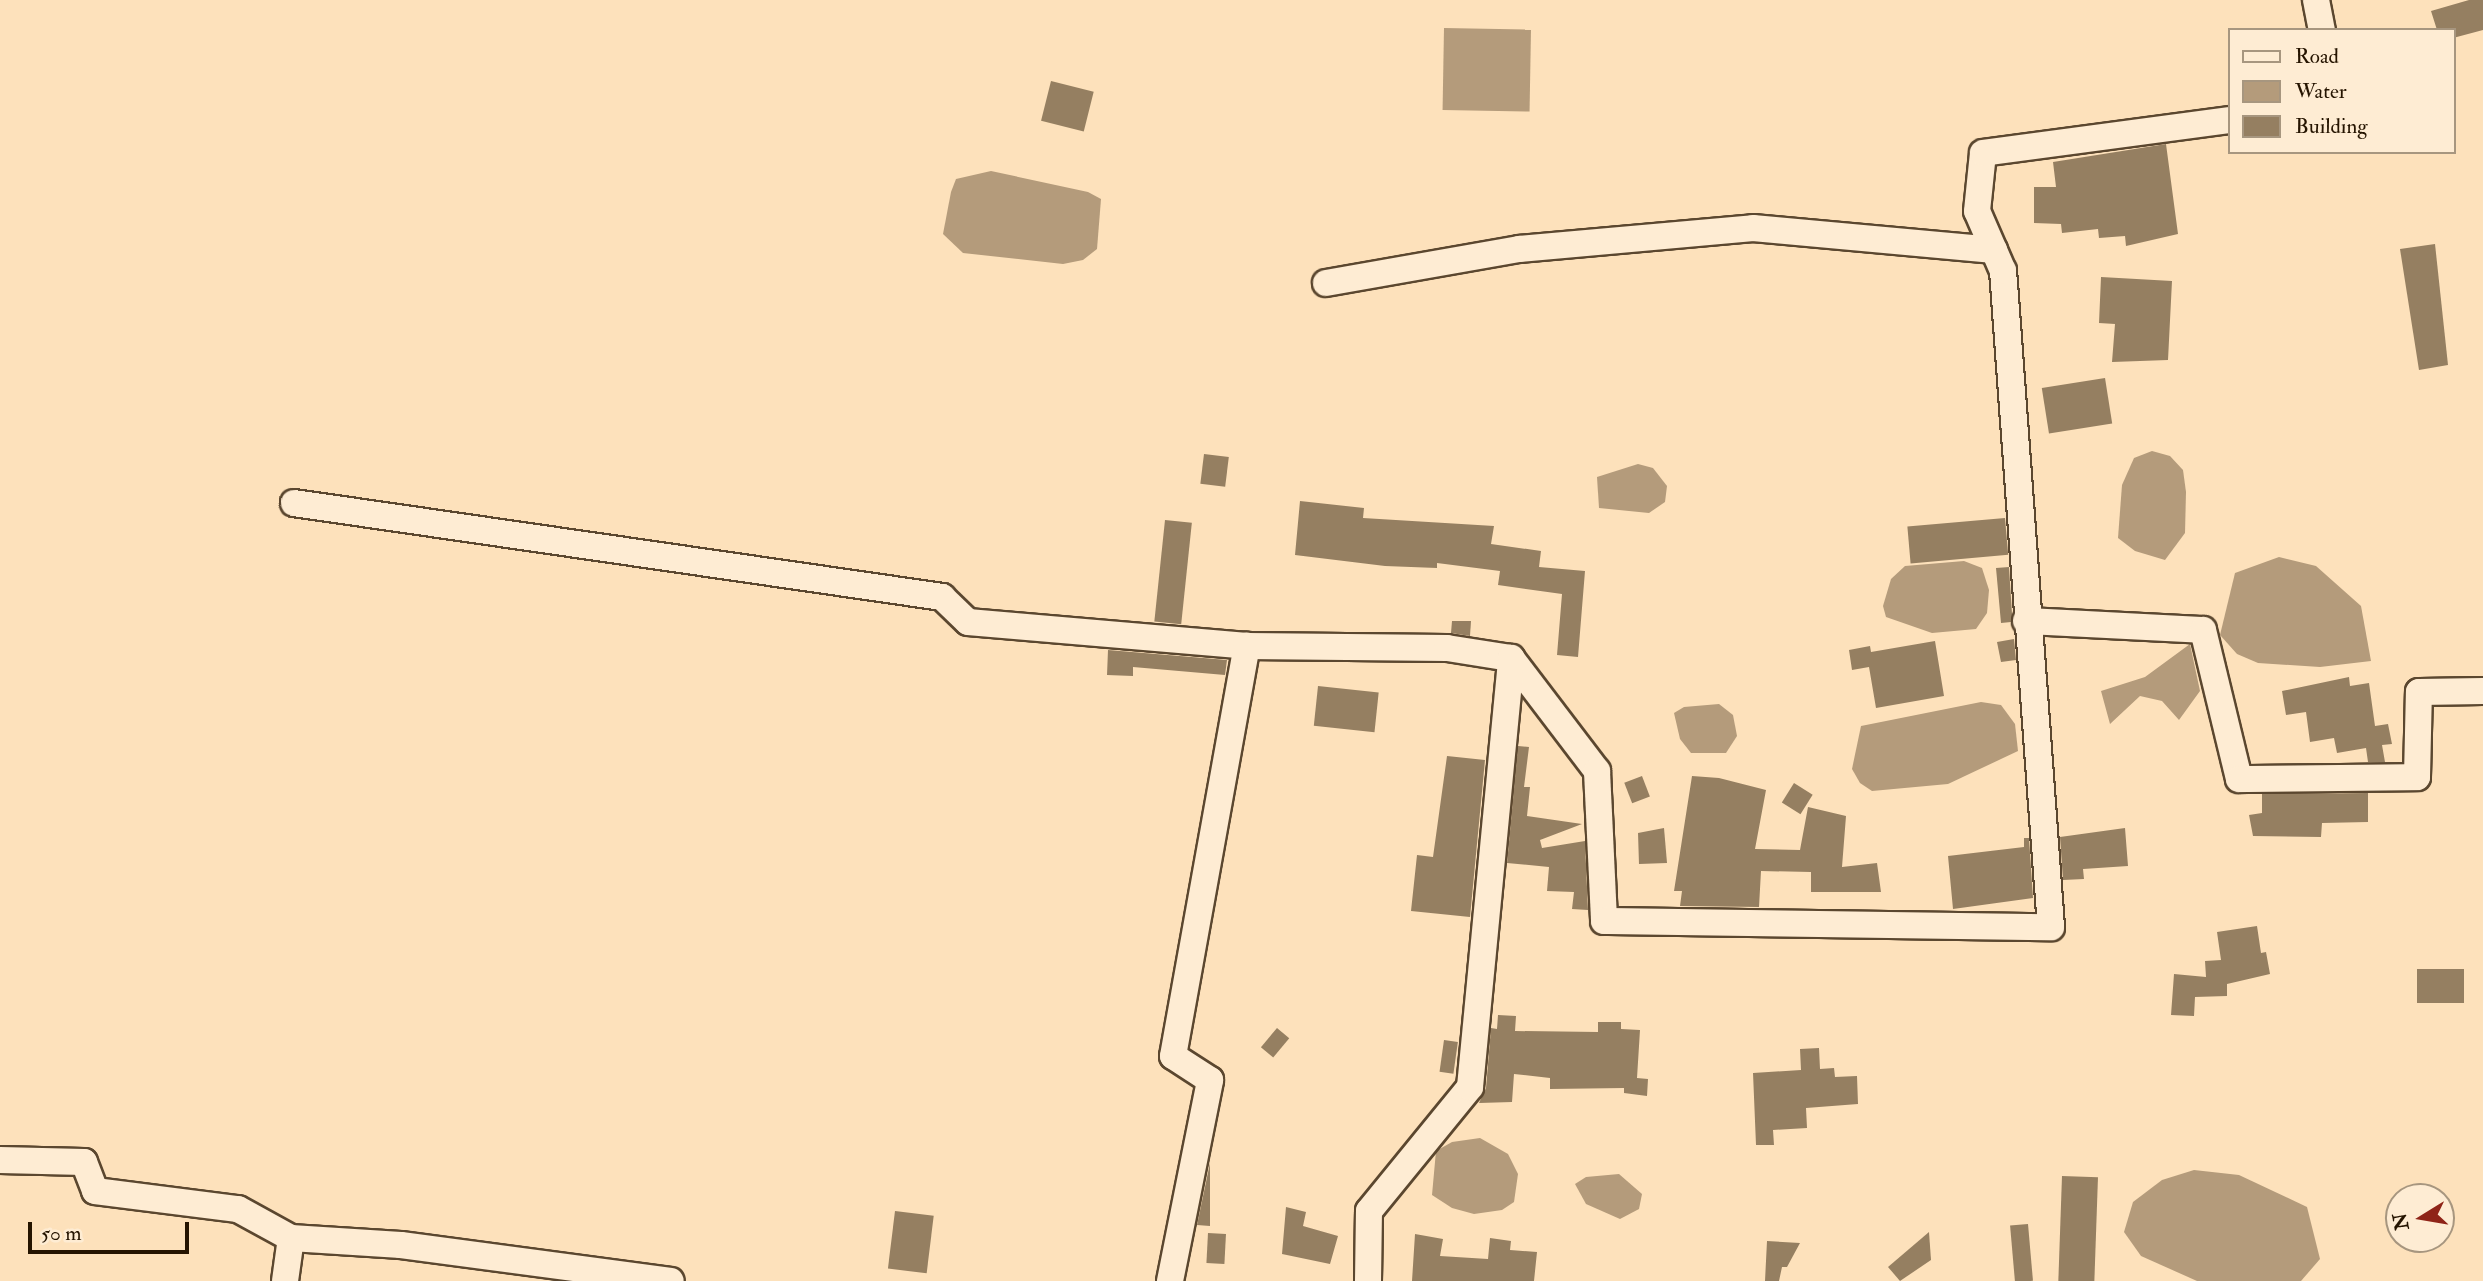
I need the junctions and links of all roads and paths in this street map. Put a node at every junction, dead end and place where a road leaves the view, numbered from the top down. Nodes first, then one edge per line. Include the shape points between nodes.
1 (2316, 0) edge
2 (2322, 28) edge
3 (2228, 120) edge
4 (1994, 250) junction
5 (1326, 283) dead end
6 (293, 503) dead end
7 (2026, 621) junction
8 (1247, 646) junction
9 (1511, 658) junction
10 (2483, 691) edge
11 (0, 1160) edge
12 (291, 1238) junction
13 (572, 1274) edge
14 (285, 1281) edge
15 (671, 1281) edge
16 (1170, 1281) edge
17 (1368, 1281) edge

1 - 2 street
3 - 4 street via 1983,153 1977,211
4 - 5 street via 1753,228 1519,249
4 - 7 street via 2003,271
6 - 8 street via 942,597 968,622
7 - 9 street via 2051,927 1604,921 1597,771
7 - 10 street via 2203,630 2239,779 2417,776 2419,692
8 - 9 street via 1447,648
8 - 16 street via 1173,1056 1210,1080
9 - 17 street via 1469,1087 1369,1211
11 - 12 street via 84,1162 95,1191 238,1209
12 - 13 street via 401,1245
12 - 14 street
13 - 15 street

